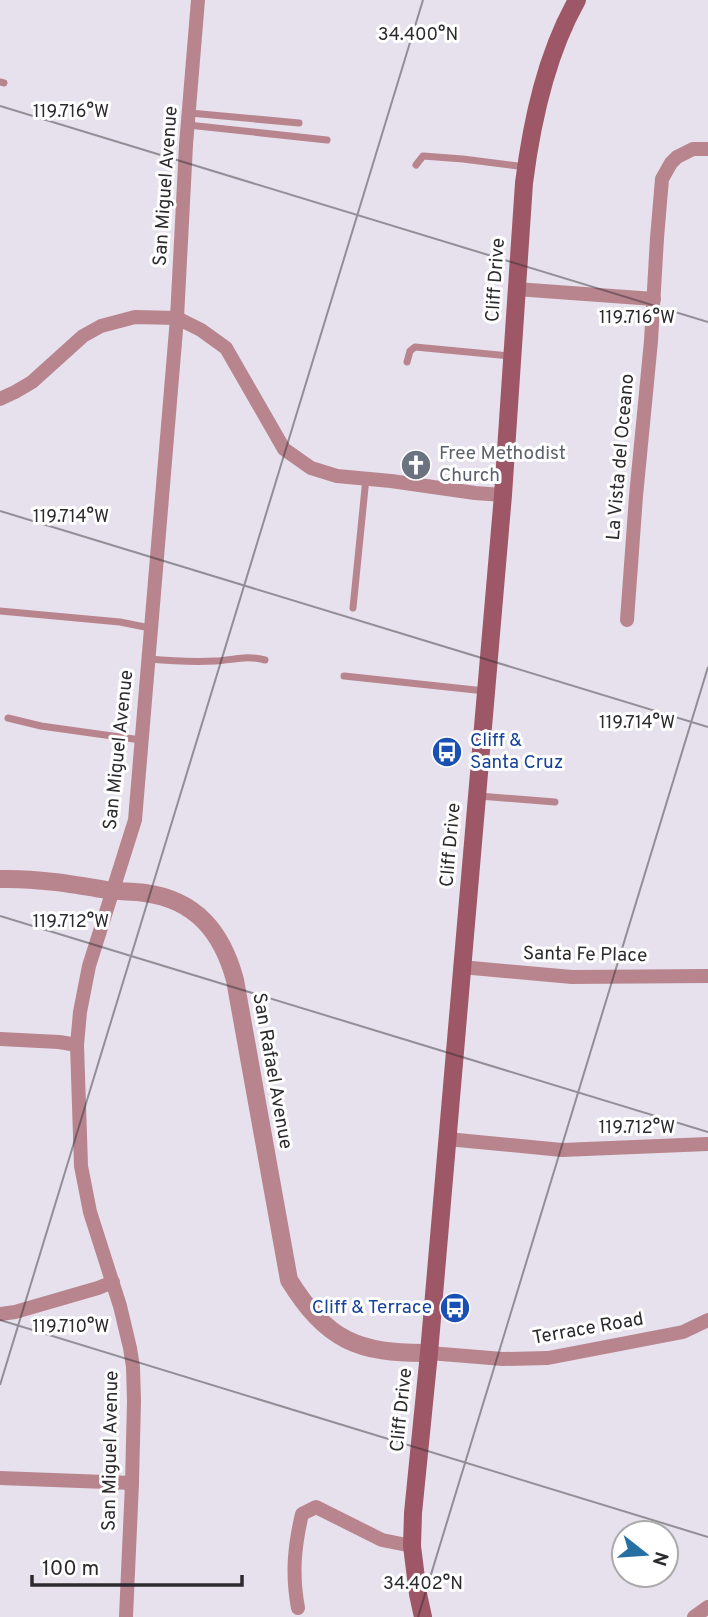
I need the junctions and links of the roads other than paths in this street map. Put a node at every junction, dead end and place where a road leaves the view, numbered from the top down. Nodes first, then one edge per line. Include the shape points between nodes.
1 (198, 0) edge
2 (577, 0) edge
3 (189, 119) junction
4 (299, 123) dead end
5 (327, 140) dead end
6 (708, 149) edge
7 (416, 165) dead end
8 (526, 167) junction
9 (516, 289) junction
10 (654, 299) junction
11 (177, 318) junction
12 (512, 356) junction
13 (407, 362) dead end
14 (0, 399) edge
15 (366, 478) junction
16 (503, 495) junction
17 (353, 608) dead end
18 (0, 611) edge
19 (627, 620) dead end
20 (150, 628) junction
21 (148, 659) junction
22 (265, 660) dead end
23 (344, 676) dead end
24 (486, 691) junction
25 (8, 718) dead end
26 (142, 740) junction
27 (476, 796) junction
28 (555, 802) dead end
29 (0, 878) edge
30 (113, 891) junction
31 (461, 967) junction
32 (708, 976) edge
33 (0, 1039) edge
34 (77, 1045) junction
35 (447, 1139) junction
36 (708, 1144) edge
37 (113, 1282) junction
38 (0, 1314) edge
39 (708, 1320) edge
40 (429, 1353) junction
41 (0, 1478) edge
42 (132, 1483) junction
43 (412, 1546) junction
44 (708, 1607) edge
45 (298, 1608) dead end
46 (126, 1617) edge
47 (423, 1617) edge
48 (694, 1617) edge

1 - 3 street, San Miguel Avenue
2 - 8 main road, Cliff Drive via 538,101
3 - 4 lane
3 - 5 lane
3 - 11 street, San Miguel Avenue
6 - 10 street, La Vista del Oceano via 693,149 677,157 662,179
7 - 8 lane via 423,156
8 - 9 main road, Cliff Drive
9 - 10 street
9 - 12 main road, Cliff Drive
10 - 19 street, La Vista del Oceano
11 - 14 street via 135,317 102,326 83,336 32,382
11 - 15 street via 226,348 284,449 311,468
11 - 20 street, San Miguel Avenue
12 - 13 lane via 415,347
12 - 16 main road, Cliff Drive
15 - 16 street
15 - 17 lane
16 - 24 main road, Cliff Drive
18 - 20 lane
20 - 21 street, San Miguel Avenue
21 - 22 lane
21 - 26 street, San Miguel Avenue
23 - 24 lane
24 - 27 main road, Cliff Drive
25 - 26 lane
26 - 30 street, San Miguel Avenue via 135,820
27 - 28 lane
27 - 31 main road, Cliff Drive
29 - 30 street, San Rafael Avenue
30 - 34 street, San Miguel Avenue via 89,966
30 - 40 street, San Rafael Avenue via 143,892 182,904 204,920 224,947 235,980 289,1280 300,1298 331,1330 350,1341 371,1349
31 - 32 street, Santa Fe Place via 572,977
31 - 35 main road, Cliff Drive
33 - 34 street
34 - 37 street, San Miguel Avenue via 81,1166 90,1212
35 - 36 street via 562,1150
35 - 40 main road, Cliff Drive
37 - 38 street
37 - 42 street, San Miguel Avenue via 133,1367
39 - 40 street, Terrace Road via 683,1332 535,1360
40 - 43 main road, Cliff Drive
41 - 42 street
42 - 46 street, San Miguel Avenue
43 - 45 street via 382,1540 316,1507 302,1514 294,1564
43 - 47 main road, Cliff Drive
44 - 48 street

